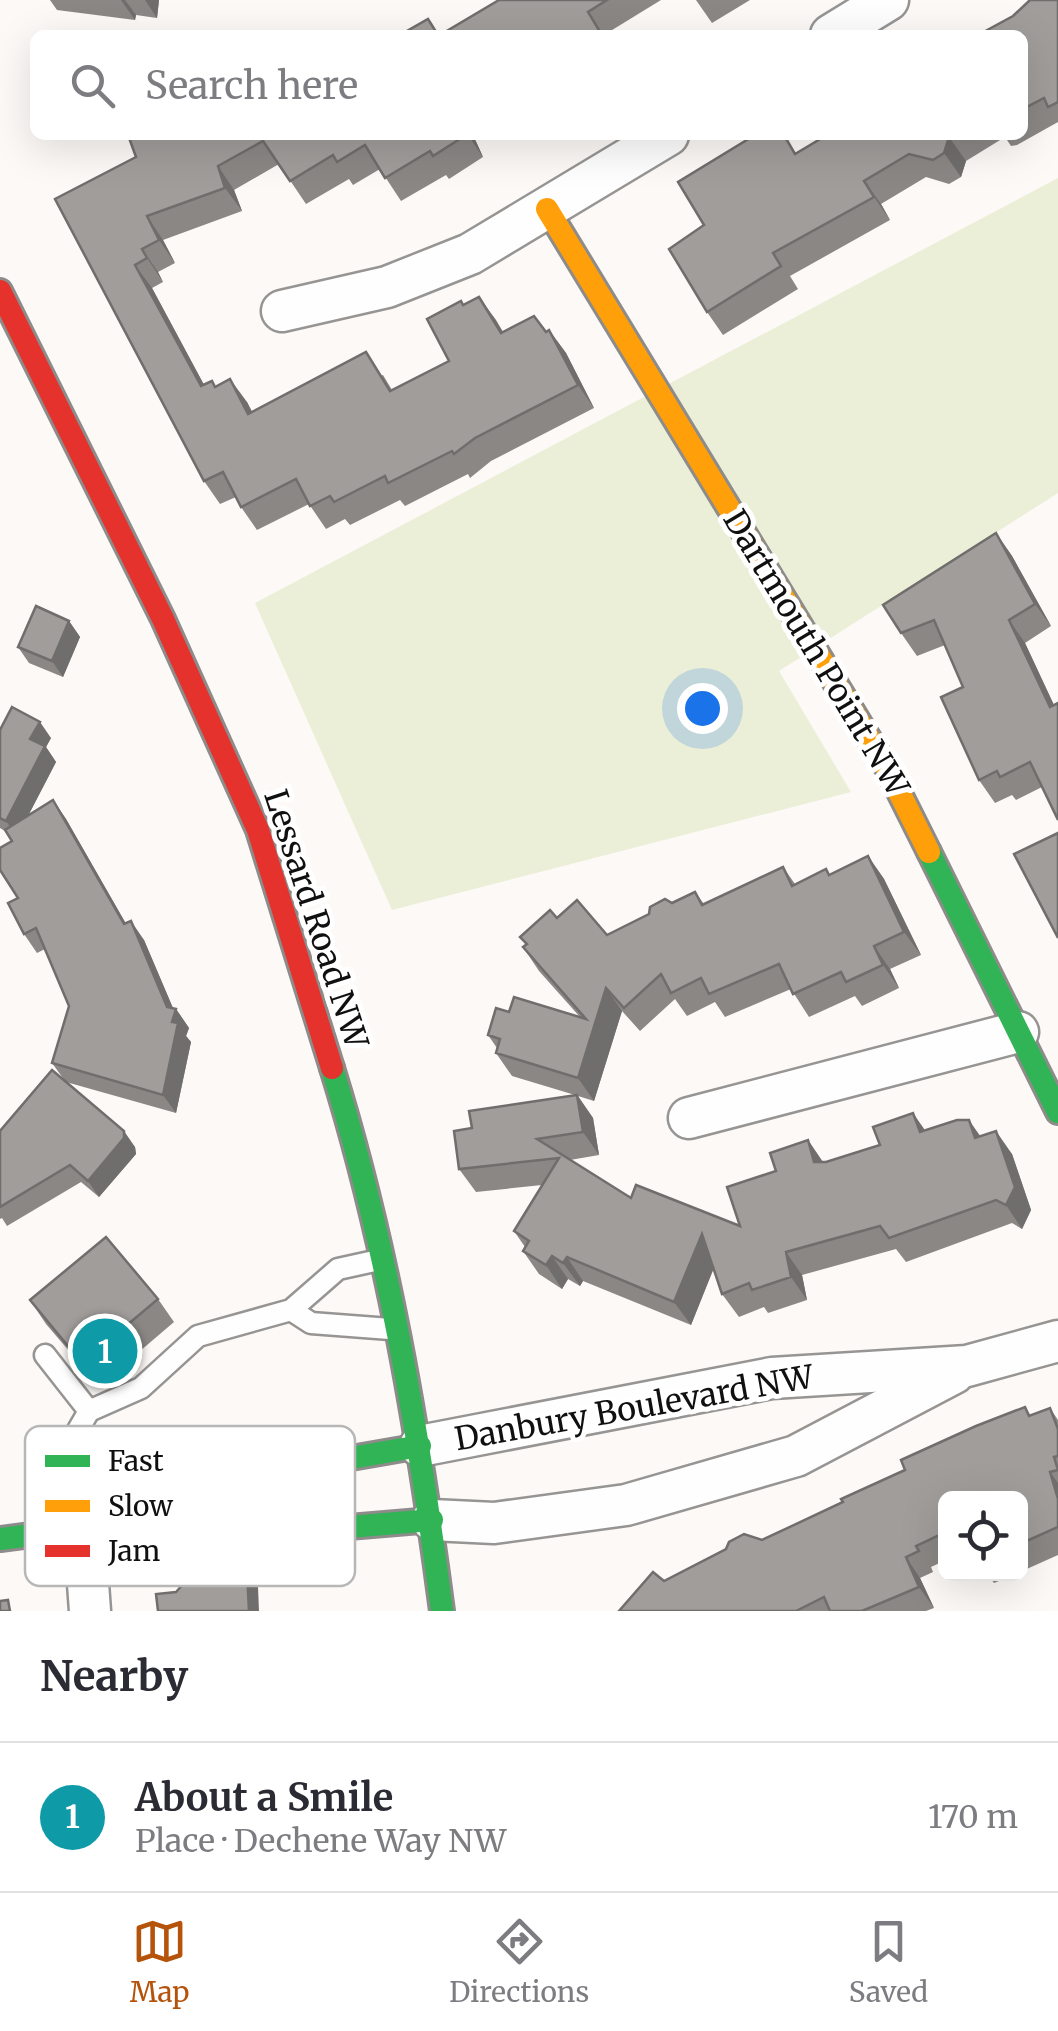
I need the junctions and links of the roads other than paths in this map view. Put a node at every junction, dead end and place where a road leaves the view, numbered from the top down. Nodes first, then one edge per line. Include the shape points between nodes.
1 (888, 0) edge
2 (839, 30) edge
3 (660, 140) edge
4 (547, 209) junction
5 (0, 291) edge
6 (282, 312) dead end
7 (1018, 1032) junction
8 (1058, 1112) edge
9 (689, 1118) dead end
10 (381, 1259) junction
11 (291, 1310) junction
12 (396, 1330) junction
13 (1058, 1341) edge
14 (44, 1355) dead end
15 (967, 1366) junction
16 (89, 1411) junction
17 (80, 1426) edge
18 (420, 1446) junction
19 (355, 1457) edge
20 (432, 1520) junction
21 (355, 1526) edge
22 (25, 1536) edge
23 (0, 1539) edge
24 (88, 1586) edge
25 (90, 1611) edge
26 (442, 1611) edge

1 - 2 street
3 - 4 street
4 - 6 street via 427,272
4 - 7 street, Dartmouth Point NW via 887,768
5 - 10 street, Lessard Road NW via 163,619 258,830 358,1152
7 - 8 street, Dartmouth Point NW
7 - 9 street
10 - 11 lane via 338,1270
10 - 12 street, Lessard Road NW
11 - 12 lane via 311,1323
11 - 16 lane via 198,1336 142,1388
12 - 18 street, Lessard Road NW
13 - 15 street, Danbury Boulevard NW
14 - 16 lane
15 - 18 street, Danbury Boulevard NW via 772,1378
15 - 20 street, Danbury Boulevard NW via 796,1456 626,1505 494,1523
16 - 17 lane
18 - 19 street
18 - 20 street, Lessard Road NW
20 - 21 street
20 - 26 street, Lessard Road NW
22 - 23 street
24 - 25 street

